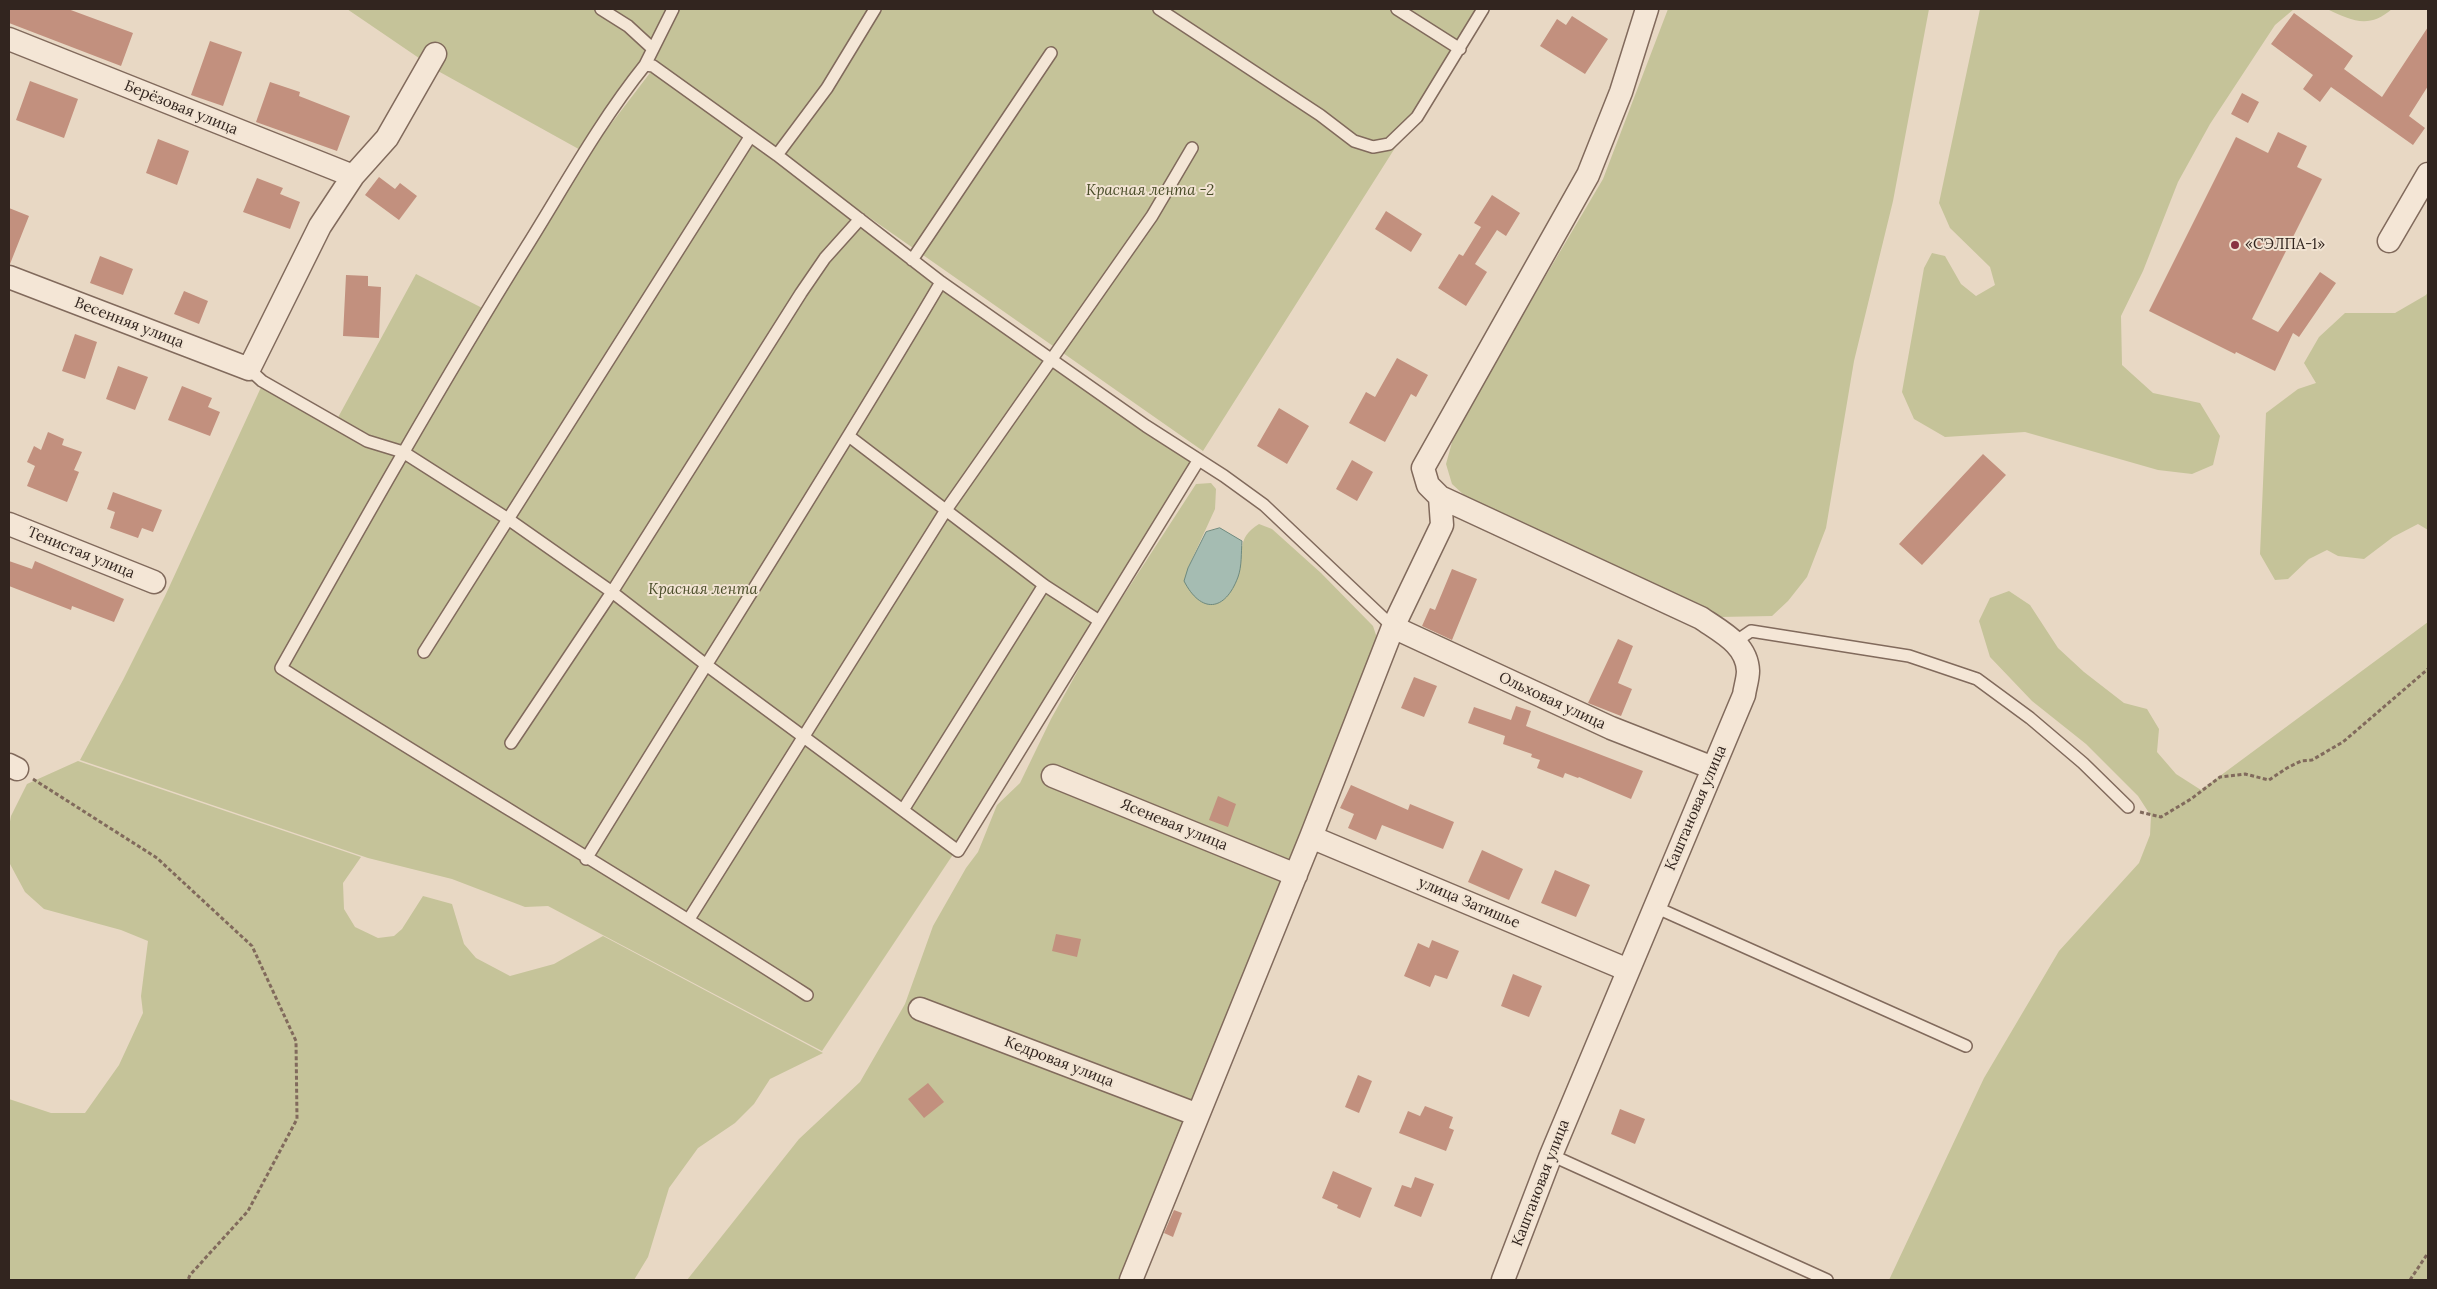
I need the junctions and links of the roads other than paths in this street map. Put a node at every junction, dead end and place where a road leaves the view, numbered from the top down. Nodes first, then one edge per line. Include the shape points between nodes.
1 (601, 9) edge
2 (673, 9) edge
3 (874, 9) edge
4 (1159, 9) edge
5 (1397, 9) edge
6 (1483, 9) edge
7 (1647, 9) edge
8 (9, 39) edge
9 (653, 49) junction
10 (1460, 49) junction
11 (1051, 53) dead end
12 (435, 54) dead end
13 (645, 65) junction
14 (750, 137) junction
15 (1192, 148) dead end
16 (777, 155) junction
17 (2428, 174) edge
18 (353, 176) junction
19 (860, 220) junction
20 (2389, 241) dead end
21 (912, 260) junction
22 (9, 278) edge
23 (941, 282) junction
24 (1051, 359) junction
25 (249, 369) junction
26 (850, 437) junction
27 (403, 452) junction
28 (1198, 461) junction
29 (1440, 497) junction
30 (946, 510) junction
31 (508, 519) junction
32 (9, 524) edge
33 (154, 582) dead end
34 (1044, 585) junction
35 (612, 592) junction
36 (1098, 620) junction
37 (1393, 627) junction
38 (1735, 642) junction
39 (424, 652) dead end
40 (705, 664) junction
41 (804, 738) junction
42 (511, 743) dead end
43 (1713, 768) junction
44 (1053, 776) dead end
45 (2128, 807) road end
46 (903, 810) junction
47 (1311, 837) junction
48 (586, 859) junction
49 (1296, 875) junction
50 (1654, 907) junction
51 (689, 918) junction
52 (1628, 970) junction
53 (807, 996) dead end
54 (920, 1009) dead end
55 (1966, 1046) dead end
56 (1198, 1115) junction
57 (1551, 1155) junction
58 (1132, 1280) edge
59 (1503, 1280) edge
60 (1827, 1280) edge

1 - 9 lane via 628,26
2 - 9 lane
3 - 16 lane via 827,88
4 - 10 lane via 1354,141 1373,147 1390,144 1417,118
5 - 10 lane
6 - 10 lane
7 - 29 street via 1621,92 1588,175 1423,468 1428,485
8 - 18 street, Берёзовая улица
9 - 13 lane
11 - 21 lane
12 - 18 street via 387,138
13 - 14 lane via 653,66
13 - 27 lane via 586,151
14 - 16 lane
14 - 31 lane
15 - 24 lane via 1152,216
16 - 19 lane
17 - 20 street
18 - 25 street via 320,226
19 - 21 lane
19 - 35 lane via 825,258
21 - 23 lane
22 - 25 street, Весенняя улица
23 - 24 lane
23 - 26 lane
24 - 28 lane
24 - 30 lane
25 - 27 lane via 262,381 367,440
26 - 30 lane
26 - 40 lane
27 - 31 lane
27 - 48 lane via 281,668
28 - 36 lane
28 - 37 lane via 1264,505
29 - 37 street via 1442,525
29 - 38 street, Каштановая улица via 1701,618
30 - 34 lane
30 - 41 lane
31 - 35 lane
31 - 39 lane
32 - 33 street, Тенистая улица
34 - 36 lane
34 - 46 lane
35 - 40 lane
35 - 42 lane
36 - 46 lane via 958,850
37 - 43 street, Ольховая улица via 1611,728
37 - 47 street
38 - 43 street, Каштановая улица via 1744,654 1748,672 1746,687
38 - 45 lane via 1751,631 1779,635 1909,656 1977,680 2030,718
40 - 41 lane
40 - 48 lane
41 - 46 lane
41 - 51 lane
43 - 50 street, Каштановая улица
44 - 49 street, Ясеневая улица
47 - 49 street
47 - 52 street, улица Затишье
48 - 51 lane
49 - 56 street
50 - 52 street, Каштановая улица
50 - 55 lane
51 - 53 lane
52 - 57 street, Каштановая улица
54 - 56 street, Кедровая улица
56 - 58 street
57 - 59 street, Каштановая улица
57 - 60 lane

